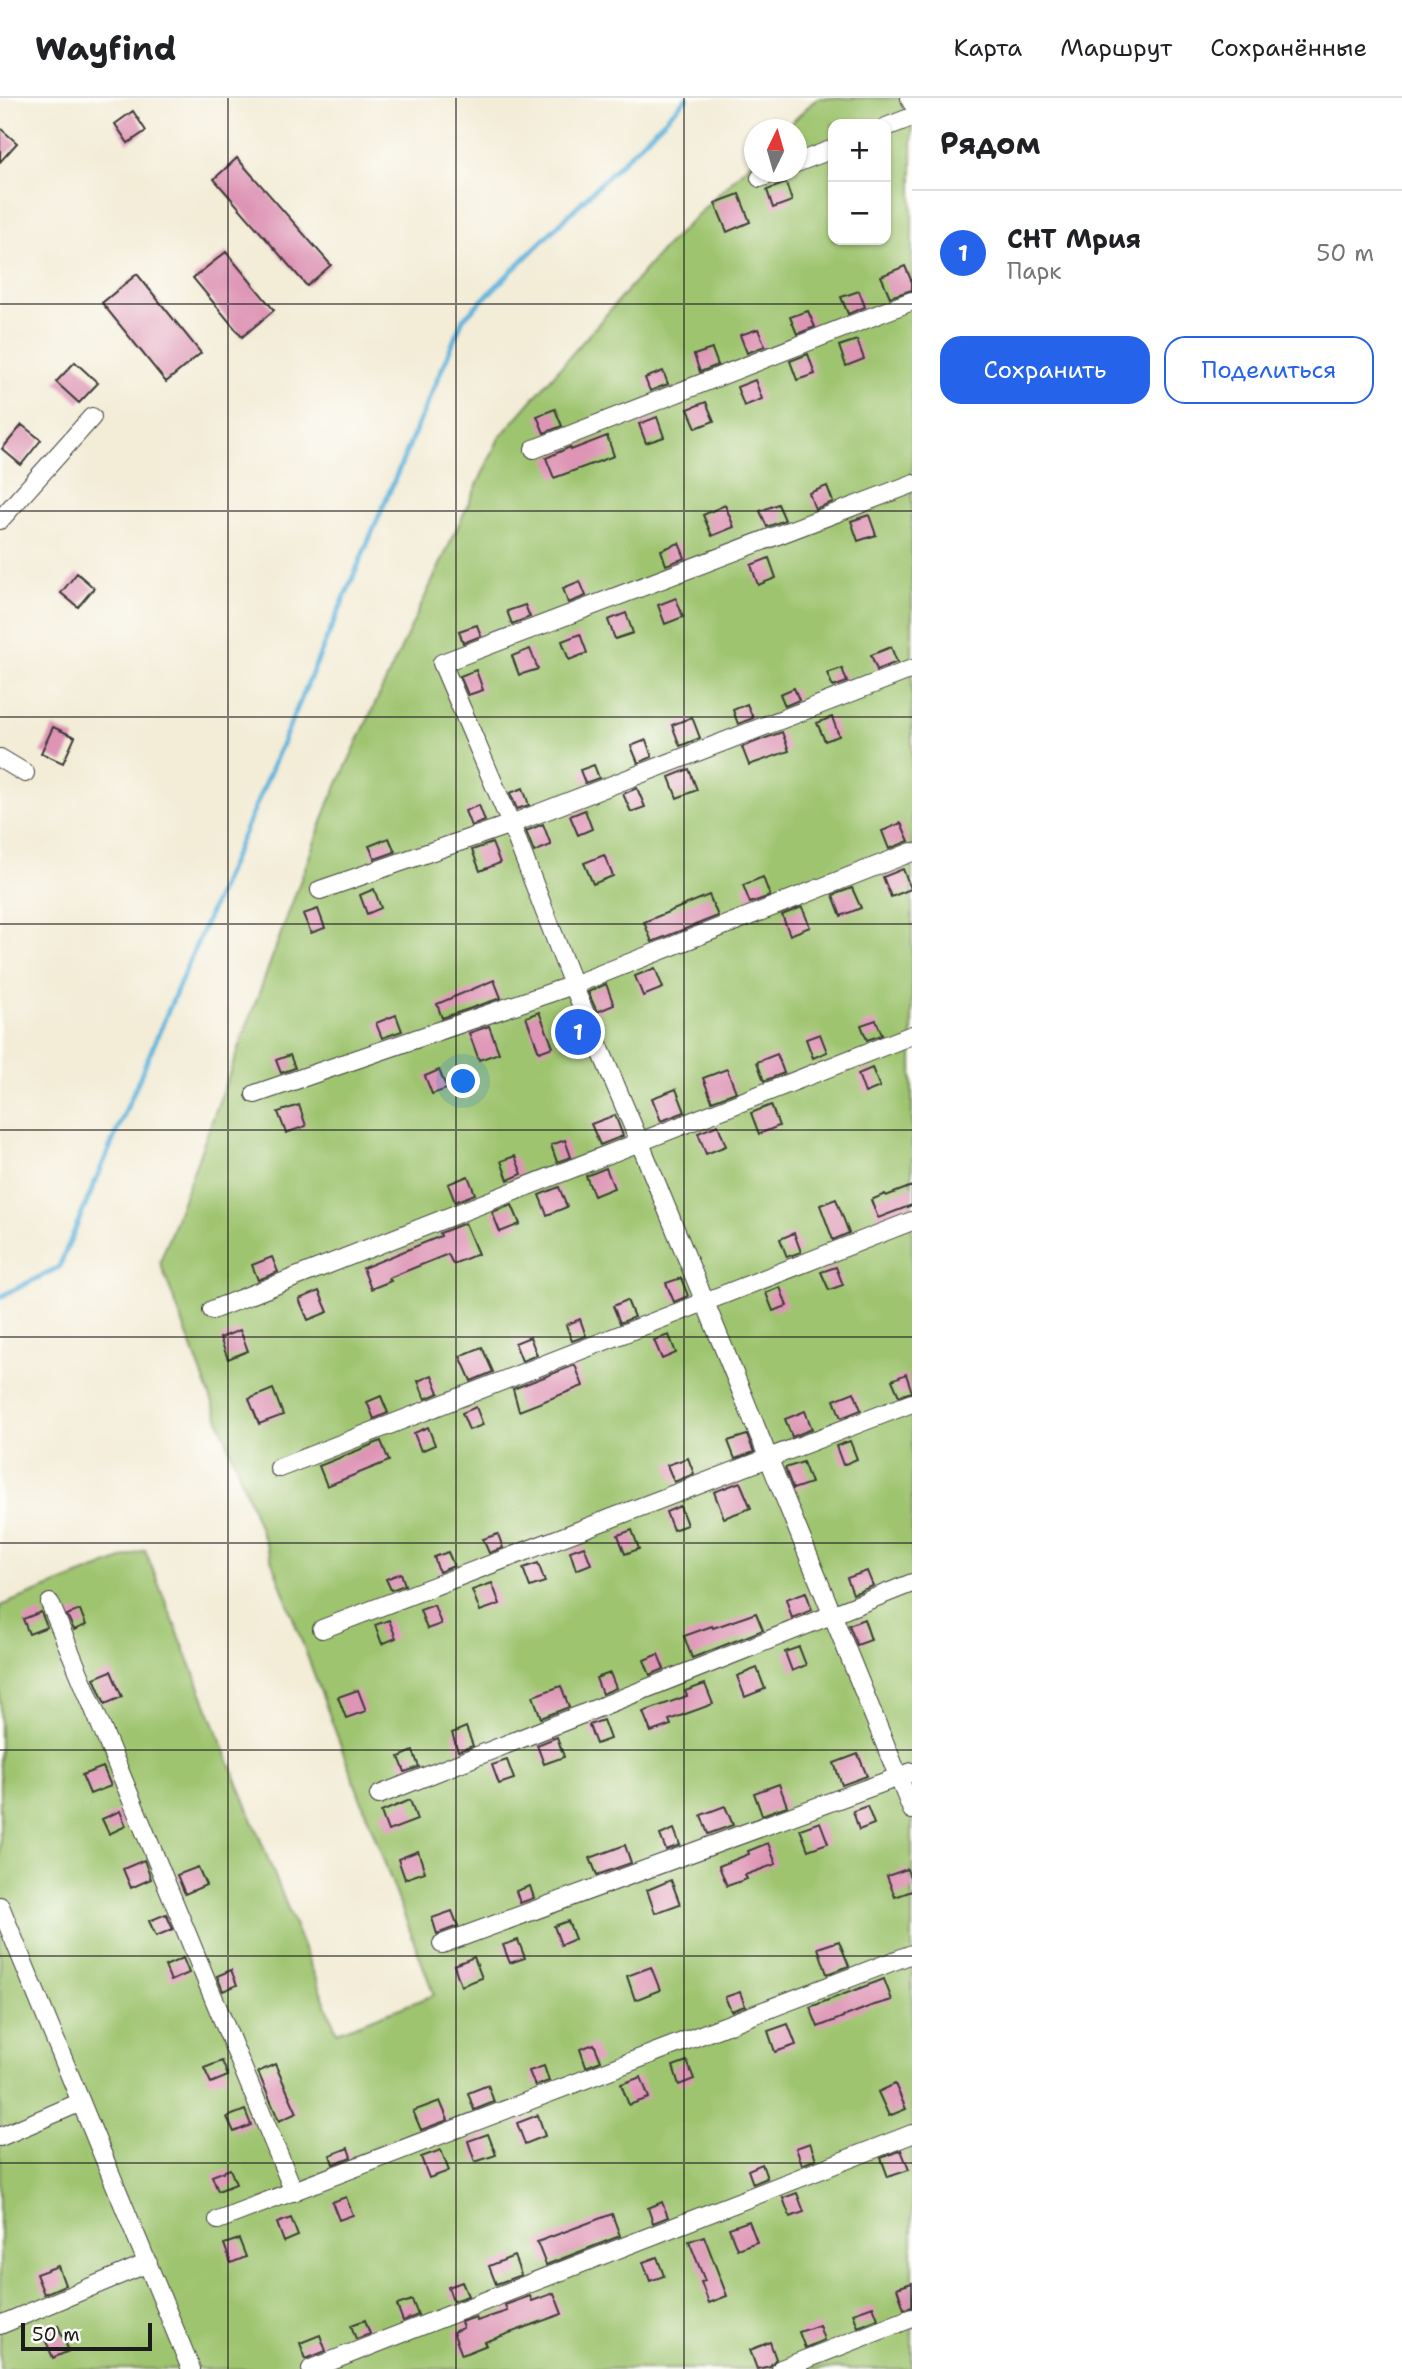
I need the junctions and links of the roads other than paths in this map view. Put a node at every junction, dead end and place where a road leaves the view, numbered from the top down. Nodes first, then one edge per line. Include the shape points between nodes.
1 (912, 117) edge
2 (891, 125) edge
3 (828, 151) edge
4 (807, 159) edge
5 (912, 301) edge
6 (92, 417) dead end
7 (534, 449) dead end
8 (912, 484) edge
9 (0, 520) edge
10 (912, 669) edge
11 (0, 758) edge
12 (25, 773) dead end
13 (511, 824) junction
14 (912, 852) edge
15 (320, 890) dead end
16 (573, 985) junction
17 (912, 1035) edge
18 (255, 1094) dead end
19 (640, 1143) junction
20 (912, 1221) edge
21 (705, 1302) junction
22 (212, 1310) dead end
23 (912, 1403) edge
24 (769, 1460) junction
25 (279, 1468) dead end
26 (912, 1583) edge
27 (50, 1602) dead end
28 (832, 1615) junction
29 (322, 1629) dead end
30 (905, 1774) edge
31 (379, 1795) dead end
32 (912, 1810) edge
33 (0, 1906) edge
34 (442, 1944) dead end
35 (8, 1948) edge
36 (912, 1954) edge
37 (81, 2102) junction
38 (912, 2134) edge
39 (0, 2137) edge
40 (294, 2192) junction
41 (218, 2220) dead end
42 (148, 2263) junction
43 (912, 2318) edge
44 (0, 2325) edge
45 (191, 2369) edge
46 (311, 2369) edge
47 (781, 2369) edge

1 - 2 street
3 - 4 street
5 - 7 street
6 - 9 street
8 - 13 street via 442,663
10 - 13 street
11 - 12 street
13 - 15 street
13 - 16 street
14 - 16 street
16 - 18 street
16 - 19 street
17 - 19 street
19 - 21 street
19 - 22 street
20 - 21 street
21 - 24 street
21 - 25 street
23 - 24 street
24 - 28 street
24 - 29 street
26 - 28 street
27 - 40 street
28 - 30 street
28 - 31 street
30 - 32 street
30 - 34 street
33 - 35 street
35 - 37 street
36 - 40 street
37 - 39 street
37 - 42 street
38 - 46 street
40 - 41 street
42 - 44 street
42 - 45 street
43 - 47 street

